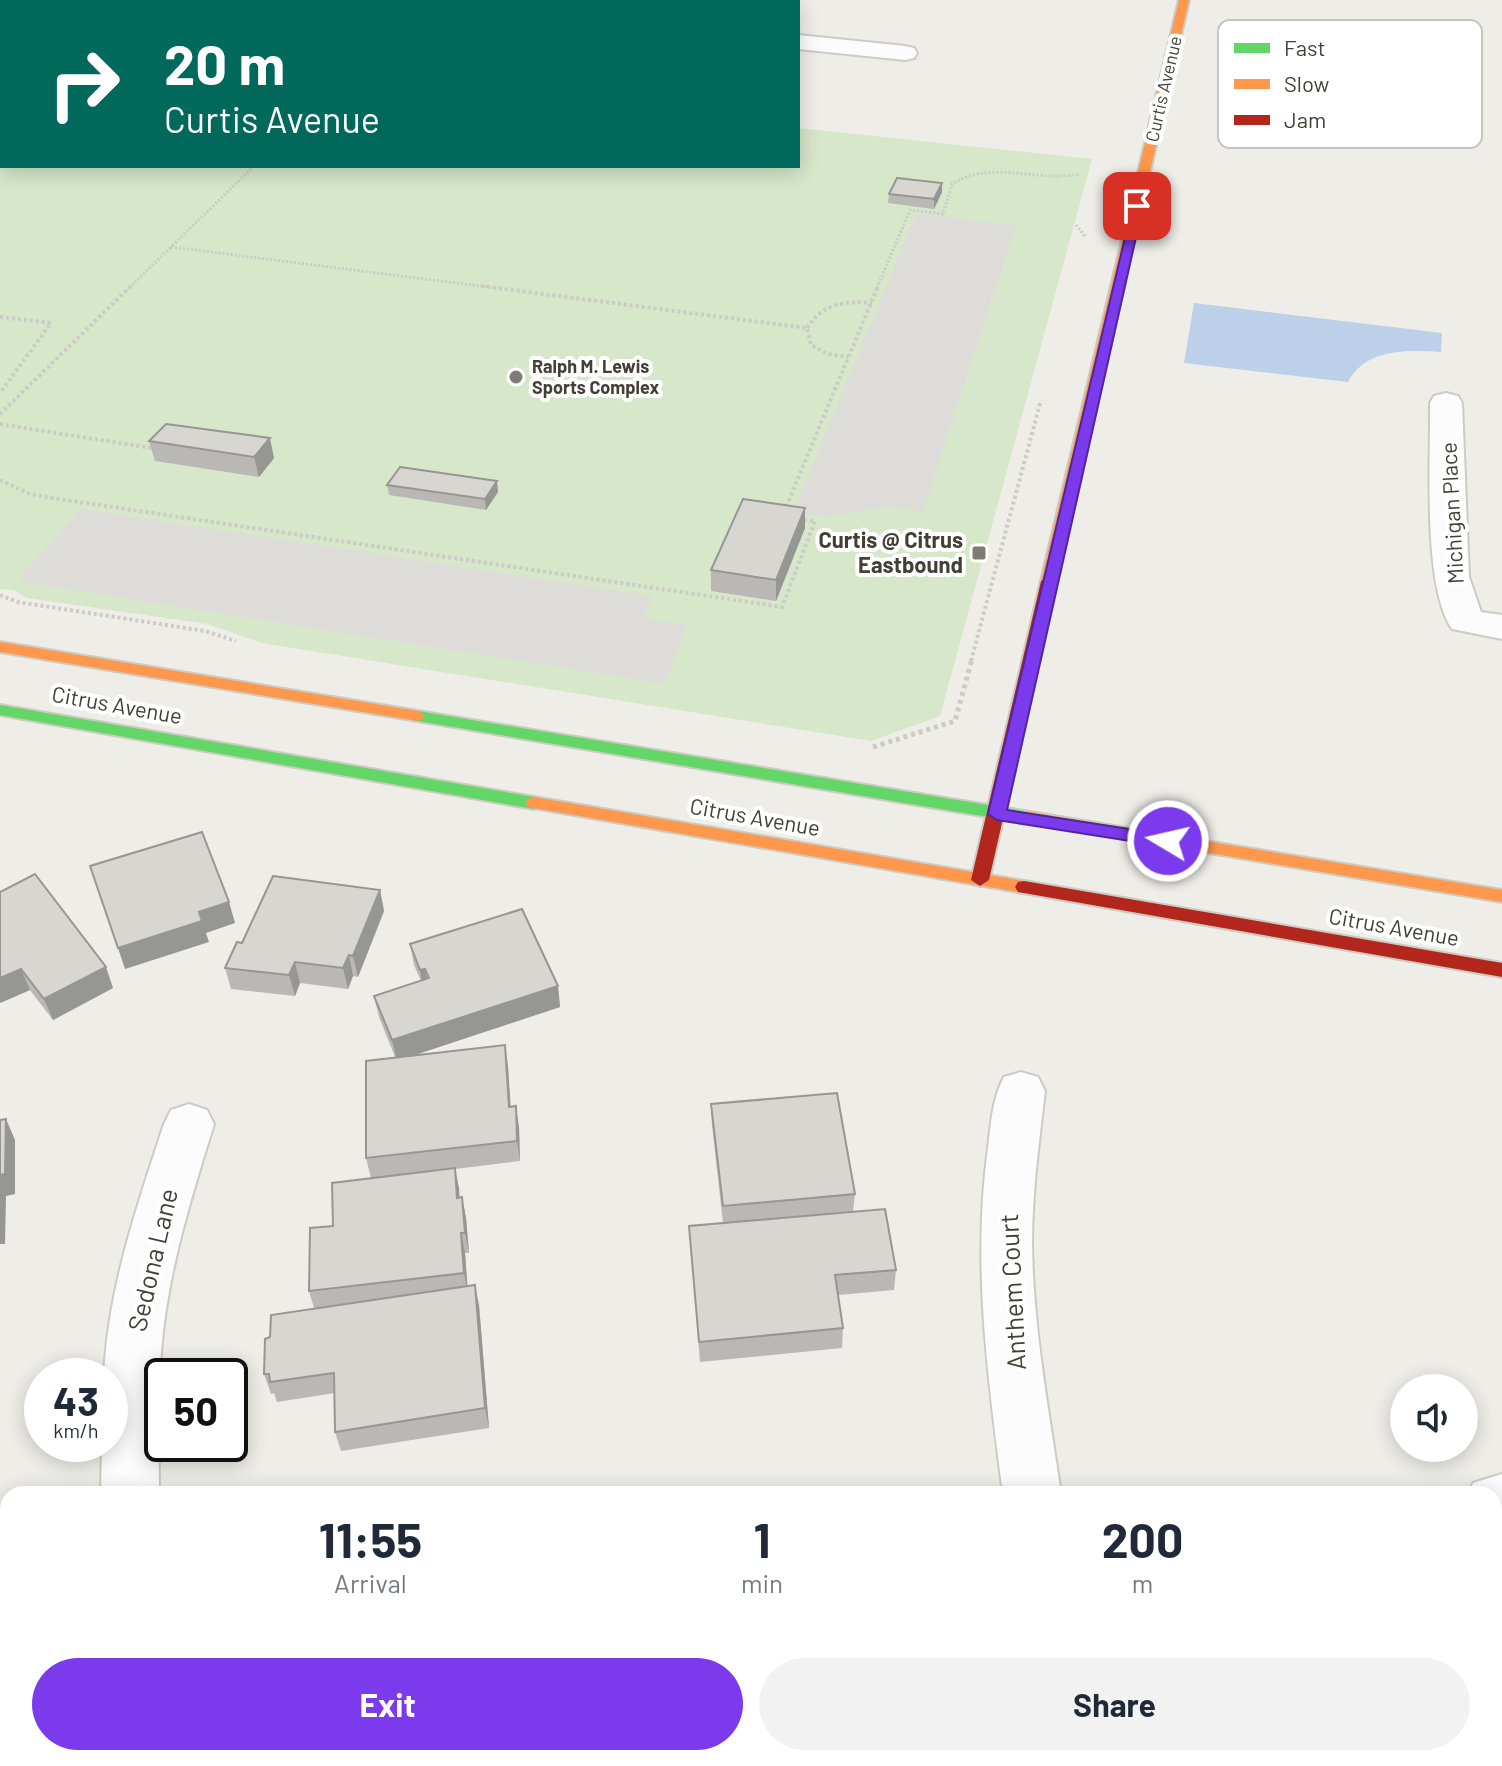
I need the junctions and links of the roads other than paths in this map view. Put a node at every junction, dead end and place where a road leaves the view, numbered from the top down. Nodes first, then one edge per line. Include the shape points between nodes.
1 (1184, 0) edge
2 (800, 42) edge
3 (905, 53) dead end
4 (1446, 403) dead end
5 (1502, 627) edge
6 (0, 647) edge
7 (0, 710) edge
8 (997, 814) junction
9 (980, 880) junction
10 (1502, 896) edge
11 (1502, 970) edge
12 (1021, 1091) dead end
13 (189, 1124) dead end
14 (130, 1486) edge
15 (1031, 1486) edge

1 - 8 main road, Curtis Avenue
2 - 3 street
4 - 5 street, Michigan Place via 1451,577 1465,621
6 - 8 main road, Citrus Avenue
7 - 9 main road, Citrus Avenue
8 - 9 main road, Curtis Avenue
8 - 10 main road, Citrus Avenue
9 - 11 main road, Citrus Avenue
12 - 15 street, Anthem Court via 1006,1243 1010,1324
13 - 14 street, Sedona Lane via 147,1270 133,1352

